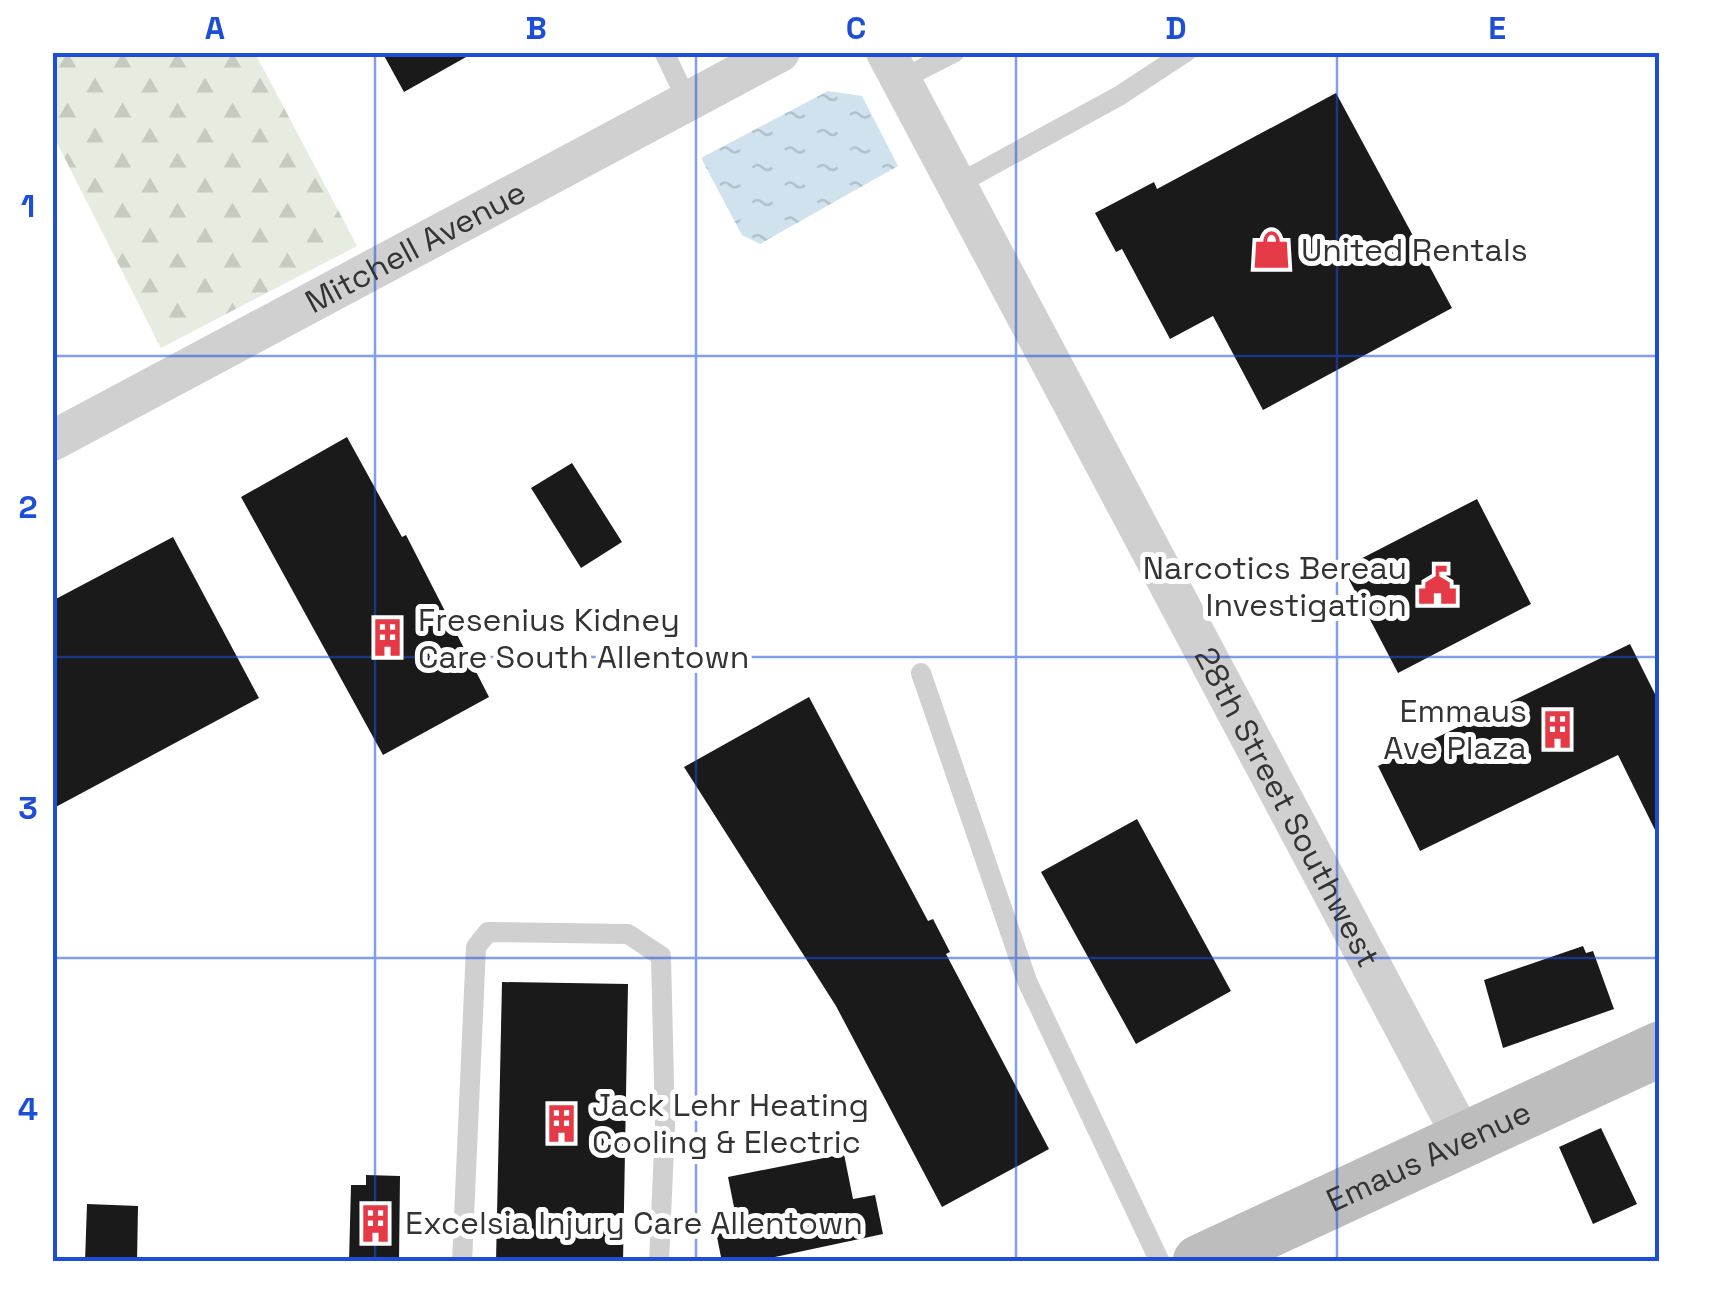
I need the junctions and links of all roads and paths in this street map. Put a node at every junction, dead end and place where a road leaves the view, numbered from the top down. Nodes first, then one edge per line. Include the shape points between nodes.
1 (664, 52) edge
2 (780, 52) edge
3 (955, 52) edge
4 (1186, 52) edge
5 (893, 66) edge
6 (688, 102) junction
7 (956, 185) junction
8 (52, 441) edge
9 (921, 673) dead end
10 (1660, 1049) edge
11 (1464, 1140) junction
12 (1194, 1261) edge
13 (462, 1262) edge
14 (659, 1262) edge

1 - 6 lane
2 - 6 street, Mitchell Avenue
3 - 5 lane
4 - 7 lane
5 - 7 street, 28th Street Southwest
6 - 8 street, Mitchell Avenue
7 - 11 street, 28th Street Southwest
9 - 12 lane via 1027,980
10 - 11 main road, Emaus Avenue
11 - 12 main road, Emaus Avenue
13 - 14 lane via 476,947 488,932 628,934 661,956

